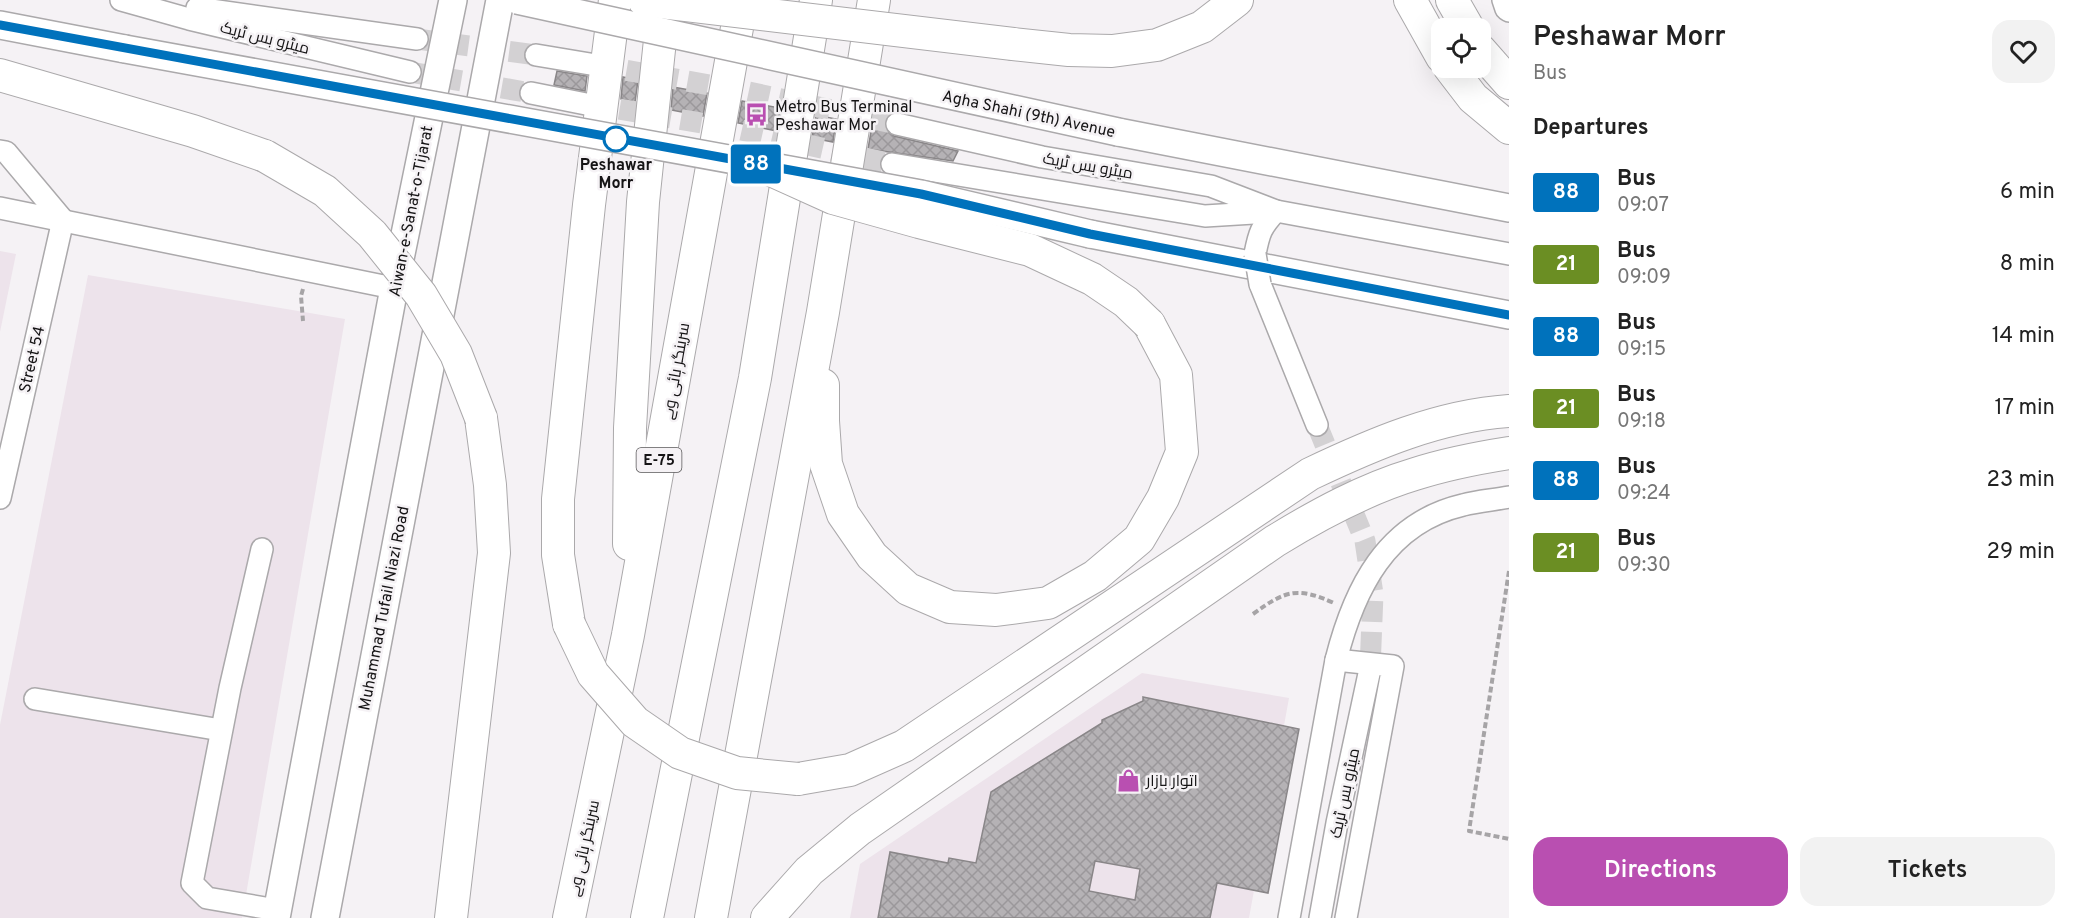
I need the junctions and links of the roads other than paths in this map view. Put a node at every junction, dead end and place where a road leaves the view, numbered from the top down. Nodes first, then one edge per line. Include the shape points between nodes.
1 (121, 0) edge
2 (137, 0) edge
3 (453, 0) edge
4 (500, 0) edge
5 (517, 0) edge
6 (615, 0) edge
7 (644, 0) edge
8 (664, 0) edge
9 (742, 0) edge
10 (816, 0) edge
11 (874, 0) edge
12 (1237, 0) edge
13 (1410, 0) edge
14 (1452, 0) edge
15 (1462, 18) edge
16 (0, 25) edge
17 (1431, 37) edge
18 (417, 39) tunnel mouth
19 (536, 55) tunnel mouth
20 (1491, 63) edge
21 (596, 65) tunnel mouth
22 (410, 72) tunnel mouth
23 (0, 75) edge
24 (1458, 78) edge
25 (1509, 83) edge
26 (531, 93) tunnel mouth
27 (586, 104) tunnel mouth
28 (897, 124) tunnel mouth
29 (1509, 128) edge
30 (0, 151) edge
31 (892, 164) tunnel mouth
32 (760, 165) junction
33 (0, 208) edge
34 (1509, 208) edge
35 (1276, 211) junction
36 (63, 220) junction
37 (1509, 254) edge
38 (394, 288) junction
39 (442, 298) junction
40 (823, 312) junction
41 (1509, 315) edge
42 (1509, 411) edge
43 (1317, 425) tunnel mouth
44 (1509, 453) edge
45 (1509, 497) edge
46 (0, 498) edge
47 (262, 549) dead end
48 (628, 635) junction
49 (1336, 660) junction
50 (1370, 669) tunnel mouth
51 (35, 699) dead end
52 (221, 730) junction
53 (276, 914) edge
54 (324, 918) edge
55 (451, 918) edge
56 (568, 918) edge
57 (647, 918) edge
58 (711, 918) edge
59 (767, 918) edge
60 (1289, 918) edge
61 (1320, 918) edge
62 (1346, 918) edge

1 - 22 street, میٹرو بس ٹریک
2 - 18 street, میٹرو بس ٹریک
3 - 38 main road, Aiwan-e-Sanat-o-Tijarat
4 - 39 main road
5 - 34 main road, Agha Shahi (9th) Avenue, bridge via 1118,132
6 - 42 highway, bridge via 558,499 558,555 569,624 593,674 635,722 680,753 737,773 798,779 850,770 904,747 1310,474 1413,430 1479,413
7 - 12 highway, bridge via 1013,44 1112,51 1157,45 1202,27
8 - 48 highway via 643,202 631,416
9 - 48 highway, سرینگر ہائی وے / E-75
10 - 57 highway via 755,378
11 - 40 highway
13 - 17 highway
14 - 15 highway
16 - 32 main road, bridge
19 - 21 street
20 - 25 highway
23 - 55 highway, bridge via 265,156 325,191 372,234 421,295 456,354 481,417 494,553
24 - 29 highway via 1473,98
26 - 27 street
28 - 35 street, میٹرو بس ٹریک via 1042,157 1211,186
30 - 36 street via 6,152
31 - 35 street, میٹرو بس ٹریک via 1205,216
32 - 40 highway, bridge via 833,198 1030,249 1092,279 1126,302 1149,324 1176,375 1182,452 1163,498 1139,538 1095,576 1048,603 996,610 950,607 908,589 872,556 843,514 826,464
32 - 41 main road, bridge via 921,194 1090,234
33 - 36 street
35 - 37 street, میٹرو بس ٹریک
35 - 43 street, bridge via 1258,235 1255,254 1260,284
36 - 38 street
36 - 46 street, Street 54
38 - 39 street
38 - 53 main road, Aiwan-e-Sanat-o-Tijarat
39 - 54 main road, Muhammad Tufail Niazi Road
40 - 58 highway
44 - 59 highway via 1467,460 1372,489 1319,514 1275,541 860,830 810,871
45 - 49 street via 1462,505 1430,517 1402,535 1380,557 1361,587
47 - 52 street
48 - 56 highway, سرینگر ہائی وے / E-75
49 - 60 street
49 - 62 street via 1393,666
50 - 61 street, میٹرو بس ٹریک
51 - 52 street
52 - 53 street via 192,883 207,898

